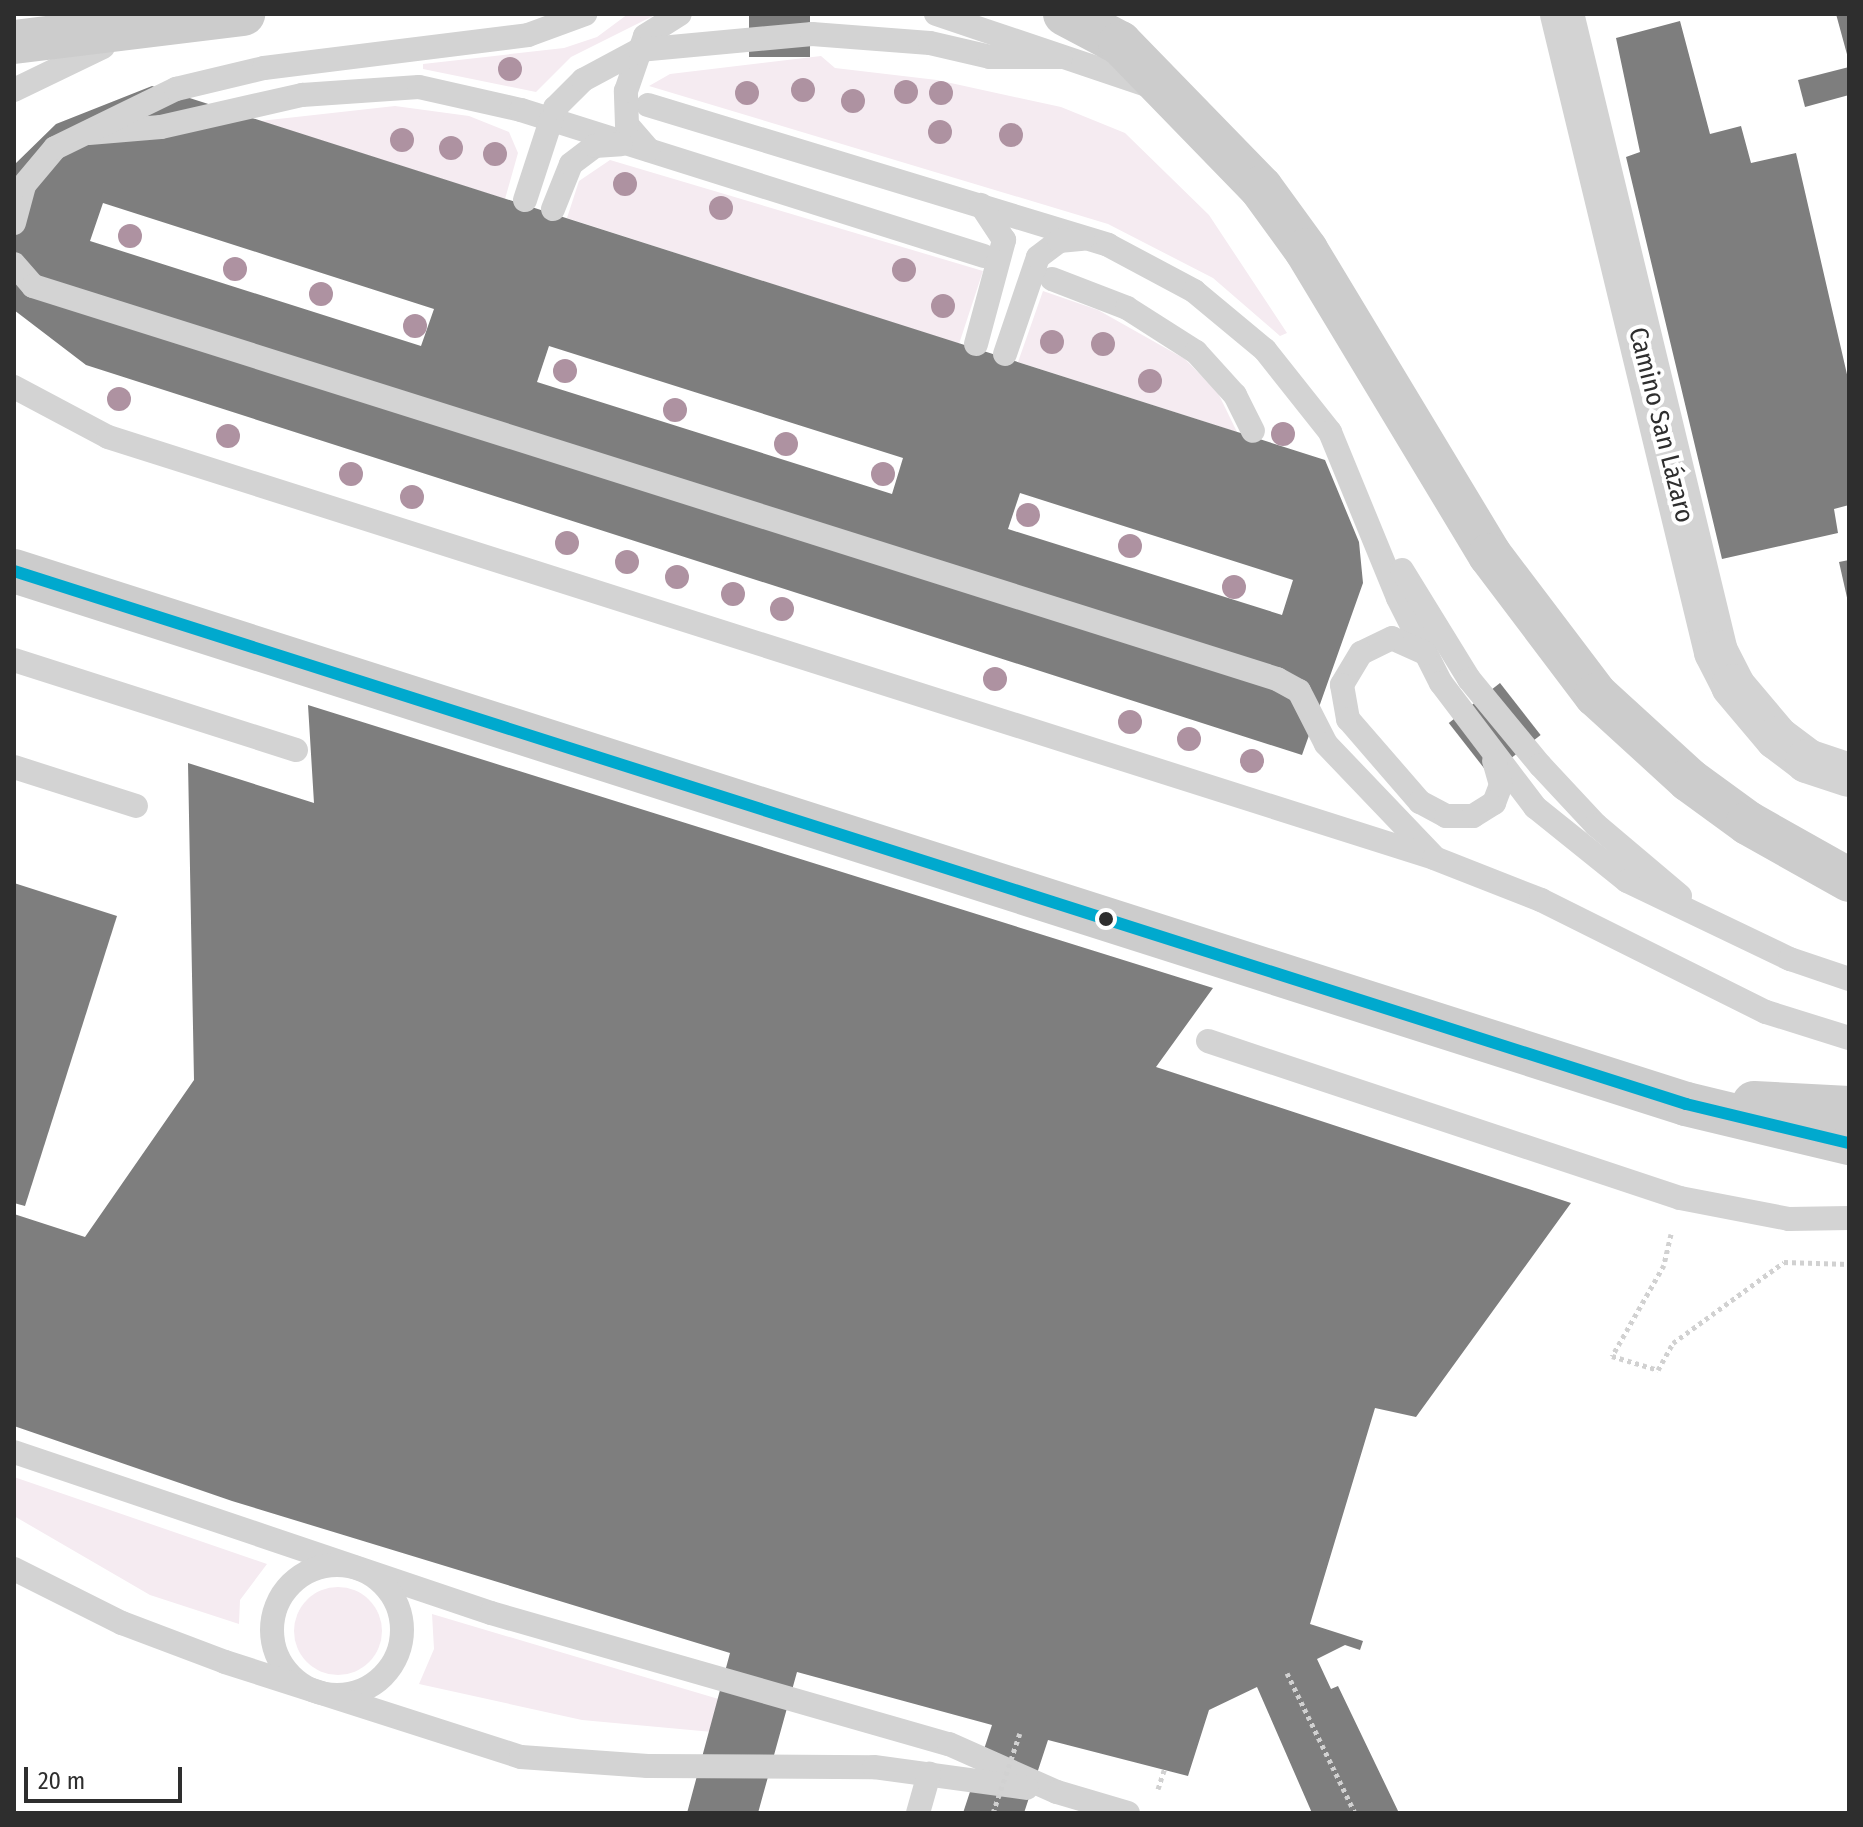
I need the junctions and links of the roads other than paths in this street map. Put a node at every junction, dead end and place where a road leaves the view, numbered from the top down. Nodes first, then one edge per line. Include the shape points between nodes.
1 (244, 14) edge
2 (585, 14) edge
3 (680, 14) edge
4 (936, 14) edge
5 (1065, 14) edge
6 (1562, 14) edge
7 (100, 28) junction
8 (14, 30) edge
9 (14, 42) edge
10 (639, 50) junction
11 (1061, 57) junction
12 (14, 90) edge
13 (1166, 92) junction
14 (648, 105) dead end
15 (550, 120) junction
16 (89, 133) dead end
17 (640, 148) junction
18 (525, 200) dead end
19 (979, 204) junction
20 (553, 209) dead end
21 (14, 223) edge
22 (1090, 240) junction
23 (984, 256) dead end
24 (14, 264) edge
25 (1052, 279) dead end
26 (976, 344) dead end
27 (1005, 354) dead end
28 (14, 387) edge
29 (1253, 431) dead end
30 (1349, 469) junction
31 (14, 571) edge
32 (1425, 653) junction
33 (14, 660) edge
34 (296, 750) dead end
35 (1492, 755) junction
36 (14, 767) edge
37 (1849, 775) edge
38 (136, 806) dead end
39 (1434, 858) junction
40 (1849, 880) edge
41 (1714, 923) junction
42 (1849, 979) edge
43 (1849, 1038) edge
44 (1208, 1041) dead end
45 (1622, 1080) junction
46 (1686, 1104) junction
47 (1849, 1108) edge
48 (1849, 1143) edge
49 (1849, 1172) edge
50 (1849, 1218) edge
51 (14, 1452) edge
52 (353, 1566) junction
53 (14, 1569) edge
54 (319, 1694) junction
55 (929, 1774) junction
56 (1057, 1792) junction
57 (918, 1813) edge
58 (1128, 1813) edge

1 - 7 main road
1 - 12 lane via 81,54
2 - 21 lane via 528,35 264,68 176,89 55,148 24,185
3 - 10 lane via 654,26
4 - 11 lane
5 - 13 main road via 1120,43
6 - 37 street, Camino San Lázaro via 1716,652 1733,686 1777,738 1807,761
7 - 8 lane
7 - 9 main road
10 - 11 lane via 812,34 930,43 990,57
10 - 15 lane via 570,91
10 - 17 lane via 624,115
11 - 13 lane
13 - 40 main road via 1219,139 1306,250 1490,555 1553,645 1625,725 1689,780 1748,823
14 - 19 lane
15 - 16 lane via 451,92 384,86 245,103 150,129
15 - 17 lane
15 - 18 lane
17 - 20 lane via 582,153 564,176
17 - 23 lane
19 - 22 lane
19 - 26 lane via 1004,240
22 - 27 lane via 1059,241 1038,257
22 - 30 lane via 1151,266 1234,320 1297,384
24 - 39 lane via 33,286 1277,679 1299,691 1326,744
25 - 29 lane via 1127,308 1196,352 1235,395
28 - 39 lane via 108,437
30 - 32 lane
30 - 41 lane via 1416,597 1487,701 1596,825
31 - 45 main road
32 - 35 lane
32 - 35 lane via 1392,638 1361,653 1342,685 1348,719 1420,802 1446,816 1473,816 1494,803 1501,776
33 - 34 lane
35 - 41 lane via 1535,807 1580,847 1627,881
36 - 38 lane
39 - 43 lane via 1541,900 1766,1012
41 - 42 lane
44 - 50 lane via 1680,1198 1789,1219
45 - 46 main road
45 - 47 main road via 1743,1101
46 - 48 main road
46 - 49 main road via 1752,1141
51 - 52 lane
52 - 54 lane via 330,1565 290,1584 271,1624 282,1668
52 - 54 lane via 388,1588 403,1626 401,1647 379,1682 340,1696
52 - 56 lane via 491,1613 949,1744
53 - 54 lane via 122,1623
54 - 55 lane via 521,1757 648,1766 874,1767
55 - 56 lane
55 - 57 lane
56 - 58 lane

